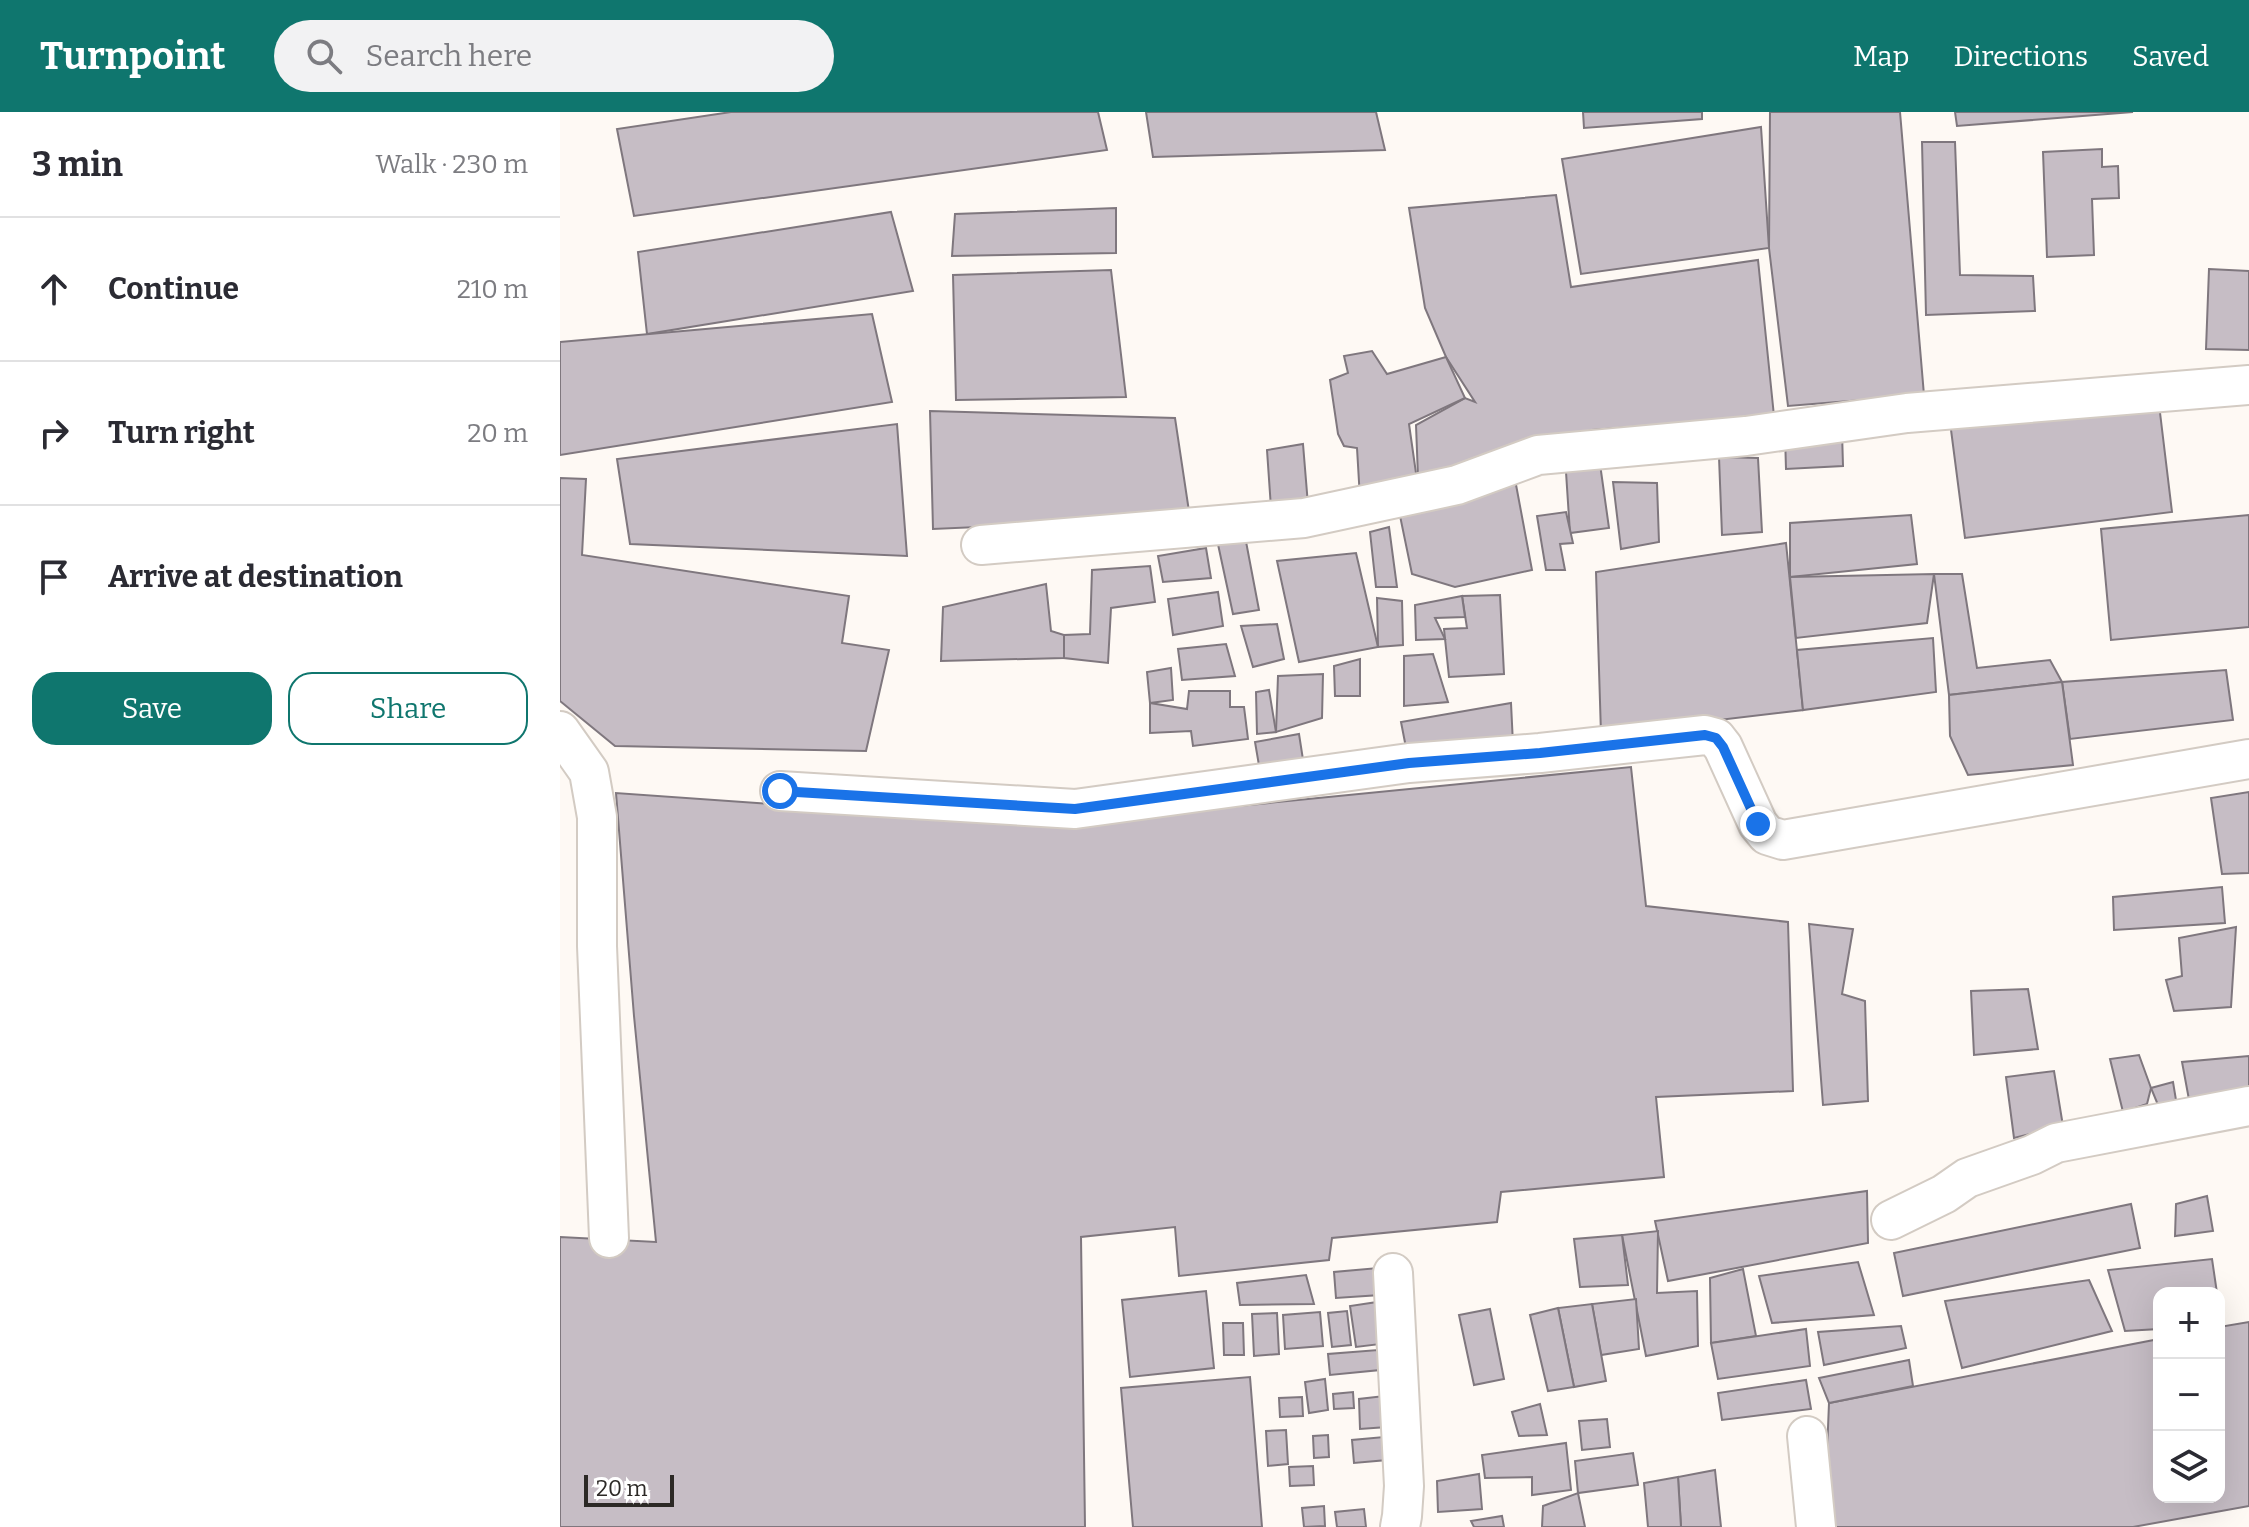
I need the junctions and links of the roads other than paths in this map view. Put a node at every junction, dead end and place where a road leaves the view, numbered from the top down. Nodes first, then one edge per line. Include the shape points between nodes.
1 (2249, 385) edge
2 (981, 545) dead end
3 (560, 731) edge
4 (2249, 759) edge
5 (780, 791) dead end
6 (2249, 1106) edge
7 (1891, 1220) dead end
8 (609, 1238) dead end
9 (1393, 1273) dead end
10 (1807, 1436) dead end
11 (1400, 1527) edge
12 (1816, 1527) edge

1 - 2 street via 1907,413 1746,436 1538,455 1457,485 1304,518
3 - 8 street via 589,772 597,817
4 - 5 street via 1783,840 1767,835 1758,824 1723,747 1705,735 1409,763 1075,809
6 - 7 street via 2056,1143 1967,1178
9 - 11 street via 1404,1486
10 - 12 street

